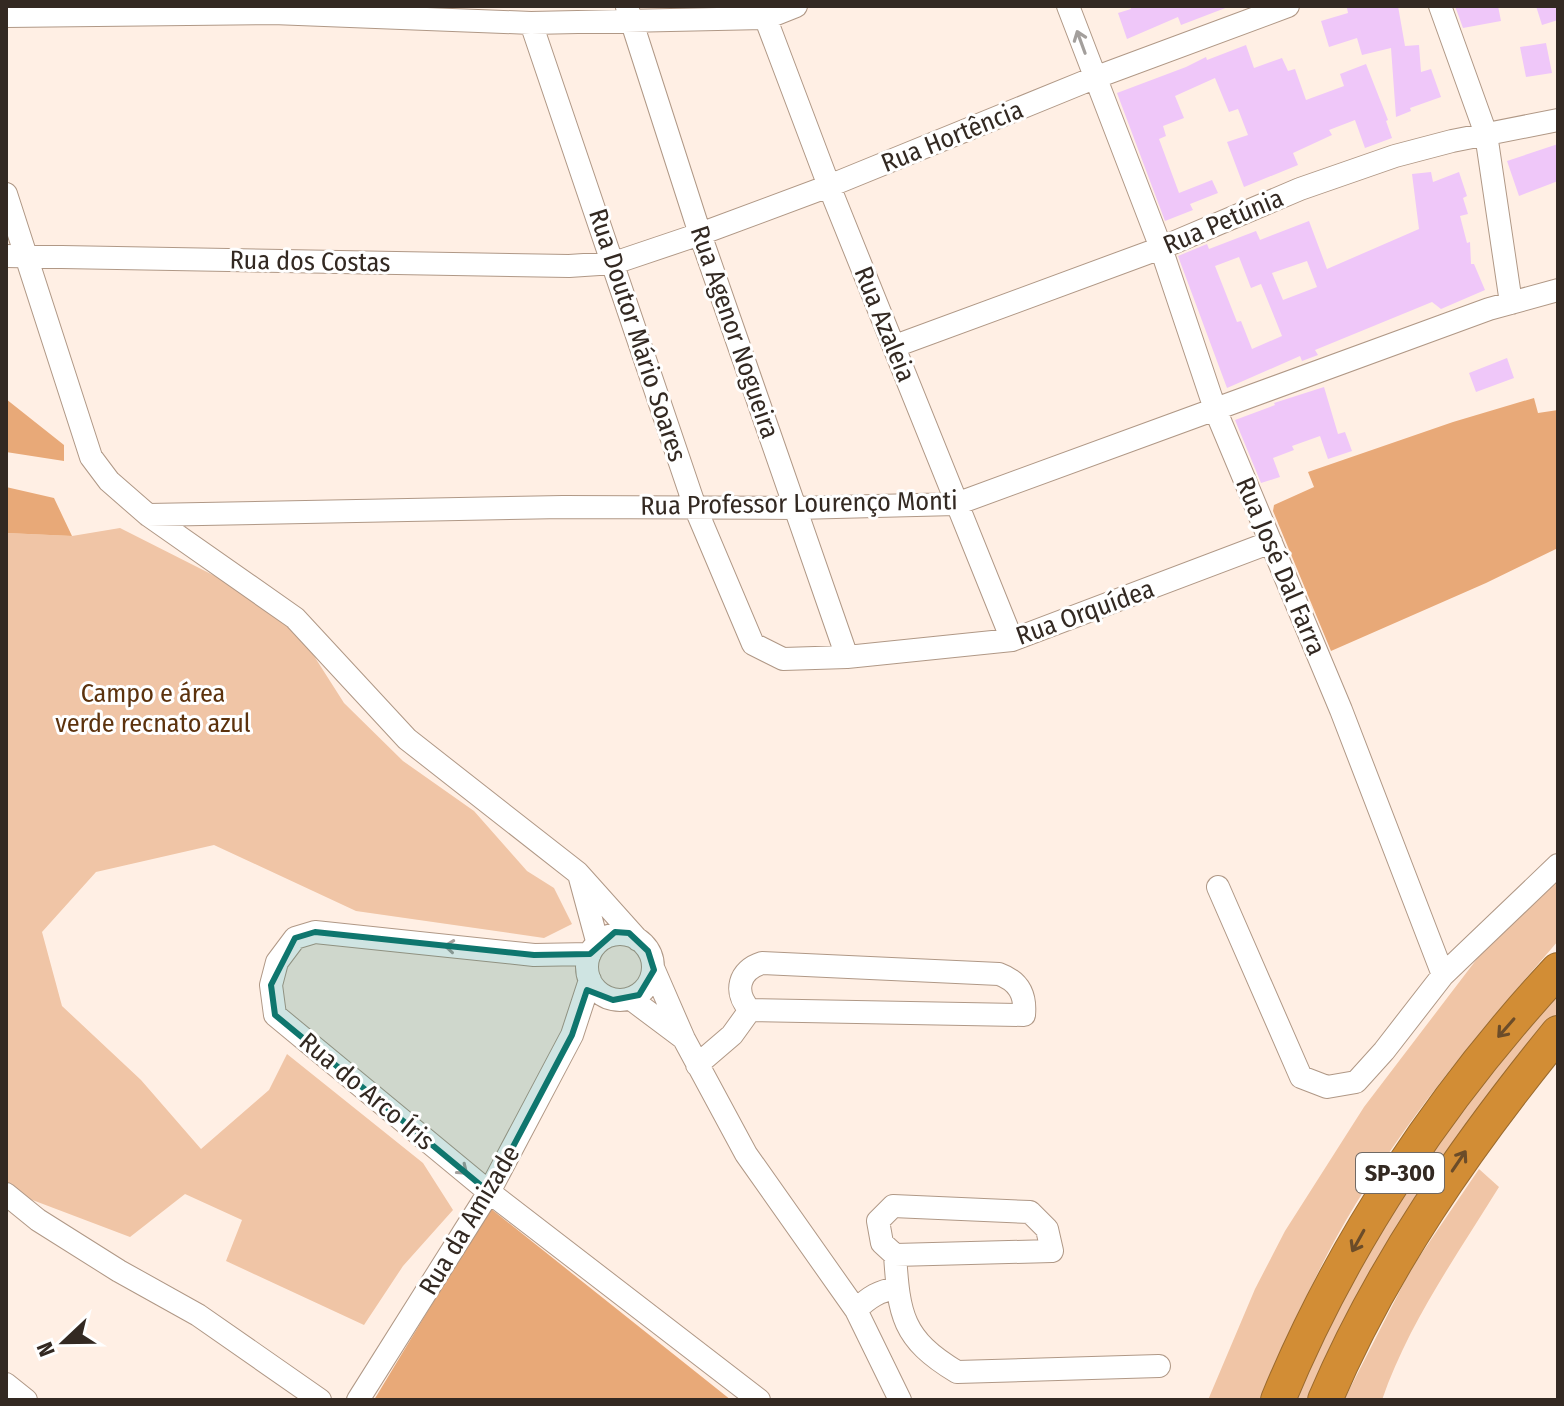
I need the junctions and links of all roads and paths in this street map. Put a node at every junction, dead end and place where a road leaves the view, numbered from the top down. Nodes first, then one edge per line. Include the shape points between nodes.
1 (796, 6) edge
2 (1068, 6) edge
3 (1288, 6) edge
4 (1440, 6) edge
5 (268, 10) edge
6 (33, 11) edge
7 (764, 12) edge
8 (462, 13) edge
9 (629, 13) edge
10 (6, 16) edge
11 (531, 23) junction
12 (1094, 78) junction
13 (1558, 120) edge
14 (1486, 134) junction
15 (829, 186) junction
16 (6, 194) edge
17 (700, 234) junction
18 (1161, 248) junction
19 (17, 255) edge
20 (614, 263) junction
21 (1558, 290) edge
22 (1511, 303) junction
23 (895, 346) junction
24 (1215, 409) junction
25 (956, 504) junction
26 (695, 507) junction
27 (796, 508) junction
28 (148, 515) junction
29 (1271, 542) junction
30 (1012, 640) junction
31 (753, 644) joint
32 (847, 657) junction
33 (1558, 865) edge
34 (578, 873) junction
35 (1218, 887) dead end
36 (638, 940) junction
37 (593, 948) junction
38 (654, 970) junction
39 (1558, 970) edge
40 (1443, 975) junction
41 (590, 980) junction
42 (622, 999) junction
43 (750, 1010) junction
44 (1558, 1033) edge
45 (572, 1035) junction
46 (684, 1039) junction
47 (697, 1065) junction
48 (489, 1192) junction
49 (6, 1194) edge
50 (895, 1255) junction
51 (897, 1288) junction
52 (856, 1310) junction
53 (1159, 1366) dead end
54 (6, 1384) edge
55 (26, 1400) edge
56 (320, 1400) edge
57 (358, 1400) edge
58 (759, 1400) edge
59 (900, 1400) edge
60 (1278, 1400) edge
61 (1325, 1400) edge

1 - 7 street
12 -> 2 street, Rua José Dal Farra
3 - 12 street, Rua Hortência
4 - 14 street
5 - 6 street
5 - 8 street
6 - 10 street
7 - 9 street
7 - 15 street, Rua Azaleia
8 - 11 street
9 - 11 street
9 - 17 street, Rua Agenor Nogueira
11 - 20 street, Rua Doutor Mário Soares
12 - 15 street, Rua Hortência
12 - 18 street, Rua José Dal Farra
13 - 14 street, Rua Petúnia
14 - 18 street, Rua Petúnia via 1395,156 1313,184
14 - 22 street
15 - 17 street, Rua Hortência
15 - 23 street, Rua Azaleia
16 - 19 street
17 - 20 street, Rua Hortência
17 - 27 street, Rua Agenor Nogueira
18 - 23 street, Rua Petúnia
18 - 24 street, Rua José Dal Farra
19 - 20 street, Rua dos Costas
19 - 28 street via 91,457
20 - 26 street, Rua Doutor Mário Soares
21 - 22 street, Rua Professor Lourenço Monti
22 - 24 street, Rua Professor Lourenço Monti
23 - 25 street, Rua Azaleia
24 - 25 street, Rua Professor Lourenço Monti
24 - 29 street, Rua José Dal Farra
25 - 27 street, Rua Professor Lourenço Monti
25 - 30 street, Rua Azaleia
26 - 27 street, Rua Professor Lourenço Monti
26 - 28 street, Rua Professor Lourenço Monti
26 - 31 street, Rua Doutor Mário Soares
27 - 32 street, Rua Agenor Nogueira
28 - 34 street via 295,618 407,739
29 - 30 street, Rua Orquídea
29 - 40 street, Rua José Dal Farra
30 - 32 street, Rua Orquídea
31 - 32 street, Rua Orquídea via 783,659
33 - 40 street
34 - 36 street
34 - 37 street
35 - 40 street via 1301,1077 1327,1087 1356,1082
36 - 37 street via 615,932
36 - 38 street
37 - 41 street via 587,968
37 -> 48 street, Rua do Arco Íris via 534,955 315,932 295,938 277,962 271,985 275,1015
38 - 42 street via 643,991
38 - 46 street
39 -> 60 highway, SP-300 via 1488,1051 1394,1182 1340,1272
41 - 42 street via 595,989
41 - 45 street, Rua da Amizade
42 - 45 street, Rua da Amizade
42 - 46 street
43 - 43 street via 1024,1015 1025,1004 1017,985 999,974 762,963 747,971 740,987
43 - 47 street via 732,1035
61 -> 44 highway, SP-300 via 1422,1218 1490,1117
45 - 48 street, Rua da Amizade
46 - 47 street
47 - 52 street via 746,1154
48 - 57 street, Rua da Amizade
48 - 58 street, Rua do Arco Íris
49 - 56 street via 38,1220 198,1315
50 - 50 street via 942,1254 1052,1251 1047,1229 1030,1212 893,1206 878,1221 882,1243
50 - 51 street
51 - 52 street via 881,1291
51 - 53 street via 910,1333 931,1356 957,1372
52 - 59 street
54 - 55 street

